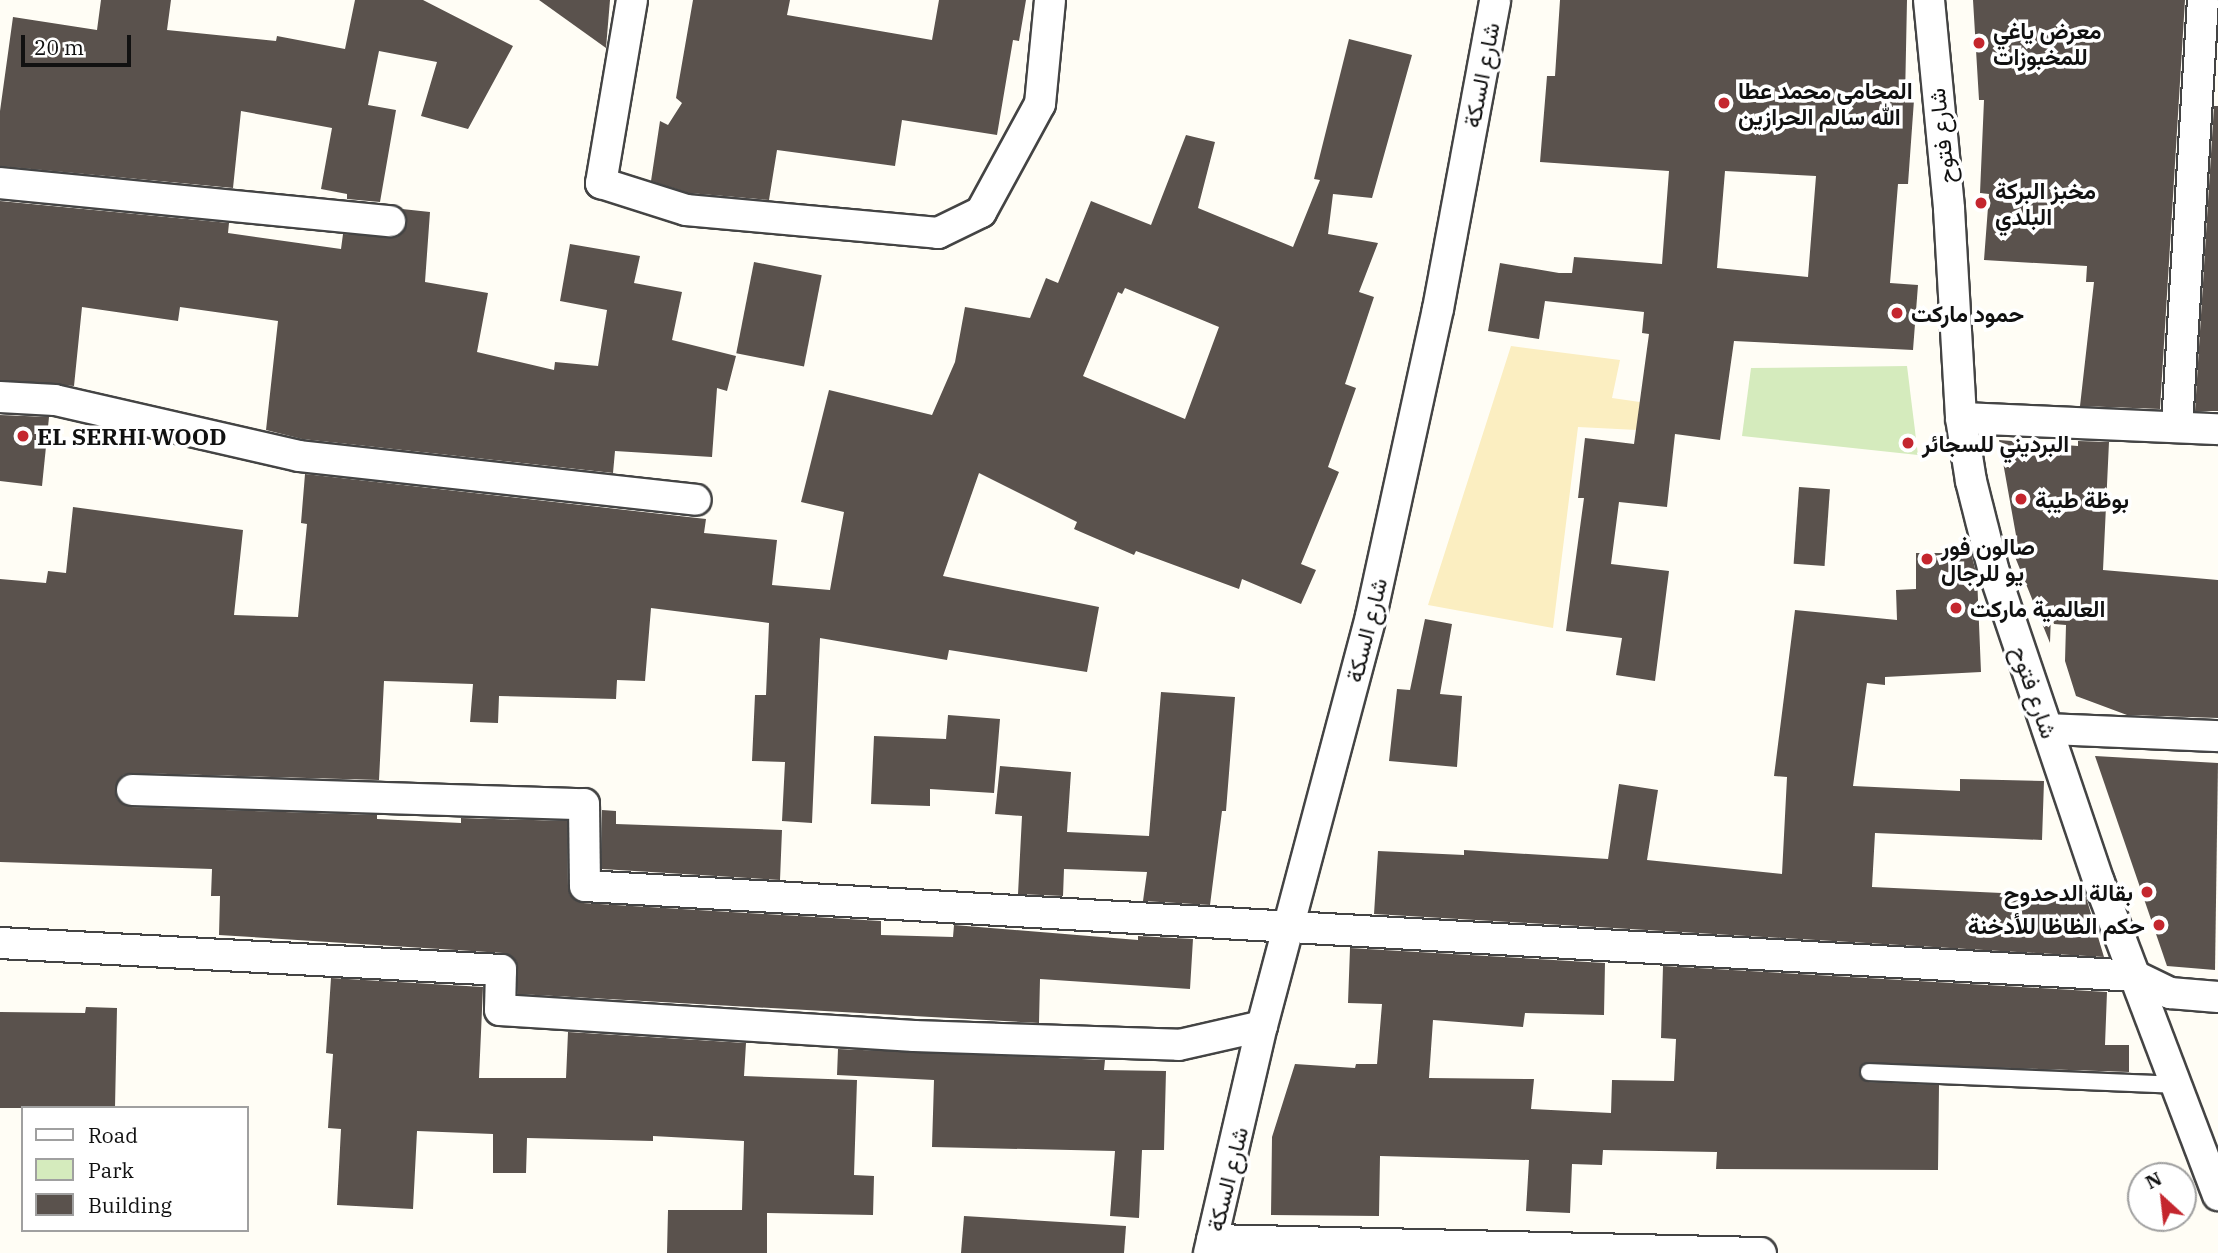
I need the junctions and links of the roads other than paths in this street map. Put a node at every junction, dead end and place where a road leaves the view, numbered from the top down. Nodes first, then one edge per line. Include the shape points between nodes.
1 (632, 0) edge
2 (1050, 0) edge
3 (1495, 0) edge
4 (1929, 0) edge
5 (2203, 0) edge
6 (0, 183) edge
7 (390, 221) dead end
8 (0, 397) edge
9 (1961, 418) junction
10 (2177, 425) junction
11 (2218, 429) edge
12 (696, 500) dead end
13 (2048, 729) junction
14 (2218, 736) edge
15 (132, 790) dead end
16 (1288, 929) junction
17 (0, 943) edge
18 (2135, 976) junction
19 (2218, 997) edge
20 (1262, 1026) junction
21 (1869, 1072) dead end
22 (2178, 1085) junction
23 (2218, 1195) edge
24 (1210, 1246) edge
25 (1761, 1253) edge

1 - 2 street via 601,183 686,210 938,233 981,212 1040,104
3 - 16 street, شارع السكة via 1438,309 1371,616
4 - 9 street, شارع فتوح via 1949,209
5 - 10 street
6 - 7 street
8 - 12 street via 55,400 299,456
9 - 10 street
9 - 13 street, شارع فتوح via 1994,572
10 - 11 street
13 - 14 street
13 - 18 street, شارع فتوح
15 - 16 street via 584,804 585,886
16 - 18 street
16 - 20 street, شارع السكة
17 - 20 street via 500,970 500,1010 914,1036 1179,1045
18 - 19 street via 2170,993
18 - 22 street, شارع فتوح
20 - 24 street, شارع السكة
21 - 22 lane
22 - 23 street, شارع فتوح
24 - 25 street

